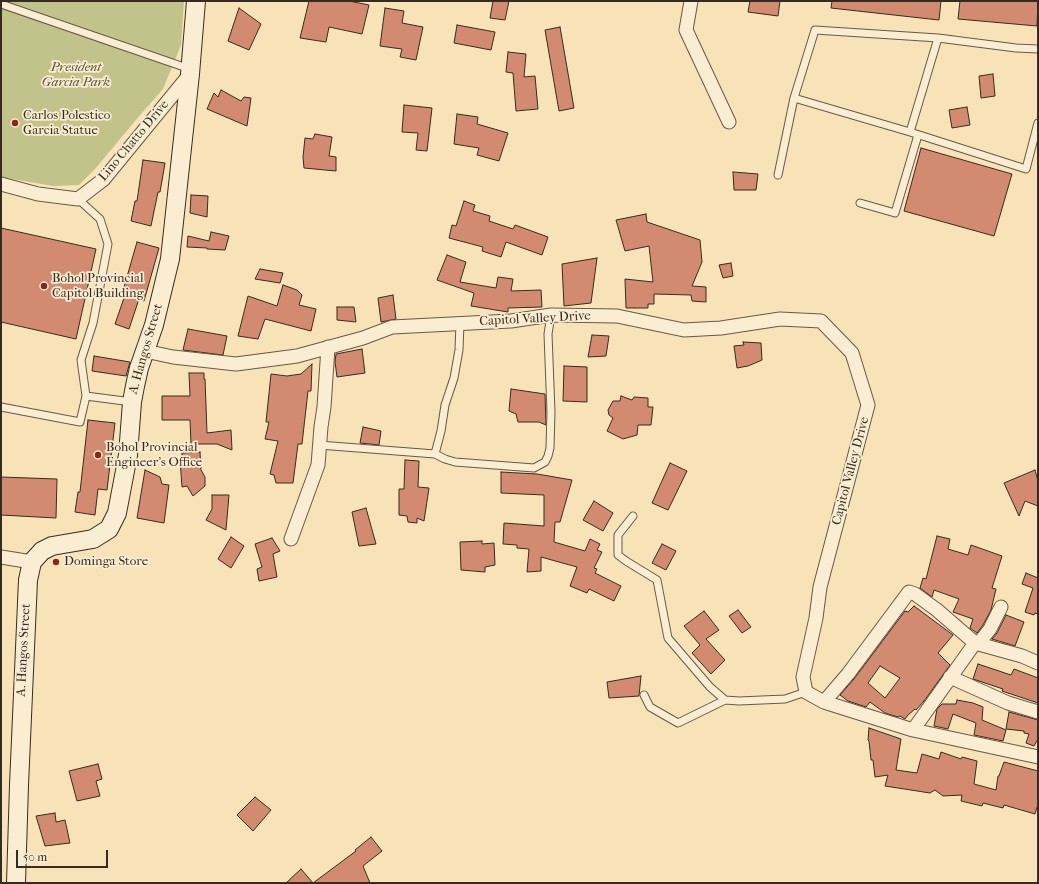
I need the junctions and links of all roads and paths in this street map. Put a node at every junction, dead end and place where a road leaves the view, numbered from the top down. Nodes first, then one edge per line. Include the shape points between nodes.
1 (196, 1) edge
2 (690, 1) edge
3 (1, 4) edge
4 (938, 38) junction
5 (1038, 49) edge
6 (190, 71) junction
7 (794, 98) junction
8 (729, 122) dead end
9 (1038, 123) edge
10 (910, 132) junction
11 (918, 135) junction
12 (778, 175) dead end
13 (1, 184) edge
14 (78, 199) junction
15 (860, 203) dead end
16 (551, 315) junction
17 (460, 323) junction
18 (328, 347) junction
19 (145, 351) junction
20 (86, 396) junction
21 (132, 402) junction
22 (1, 407) edge
23 (319, 445) junction
24 (435, 454) junction
25 (633, 516) dead end
26 (290, 539) dead end
27 (1, 557) edge
28 (32, 562) junction
29 (1001, 607) dead end
30 (977, 644) junction
31 (1038, 663) edge
32 (950, 677) junction
33 (806, 692) junction
34 (644, 695) dead end
35 (725, 700) junction
36 (824, 702) junction
37 (1038, 712) edge
38 (913, 730) junction
39 (1038, 757) edge
40 (16, 883) edge

1 - 6 street, A. Hangos Street
2 - 8 street via 686,30
3 - 6 lane
4 - 5 lane
4 - 7 lane via 815,30
4 - 10 lane
6 - 14 street, Lino Chatto Drive via 104,179
6 - 19 street, A. Hangos Street via 170,260
7 - 10 lane
7 - 12 lane
9 - 11 lane via 1026,169
10 - 11 lane
11 - 15 lane via 895,213
13 - 14 street via 38,194
14 - 20 lane via 100,219 108,244 93,322 81,360
16 - 17 street, Capitol Valley Drive via 511,321
16 - 24 lane via 548,334 550,448 545,462 534,468 477,464 444,460
16 - 33 street, Capitol Valley Drive via 617,316 684,330 721,328 780,319 821,321 852,353 868,405 820,587 803,677
17 - 18 street, Capitol Valley Drive via 392,327
17 - 24 lane via 454,378 445,405
18 - 19 street, Capitol Valley Drive via 297,356 236,364
18 - 23 street
19 - 21 street, A. Hangos Street
20 - 21 lane
20 - 22 lane via 80,422
21 - 28 street, A. Hangos Street via 128,455 117,513 109,529 93,539 52,546 42,551
23 - 24 lane
23 - 26 street via 318,465
25 - 35 lane via 618,535 618,555 657,580 668,638 710,687
27 - 28 street
28 - 40 street, A. Hangos Street via 27,588
29 - 30 street via 990,629
30 - 31 street
30 - 32 street
30 - 36 street via 936,610 909,592
32 - 37 street via 1008,703
32 - 38 street
33 - 35 lane via 785,699
33 - 36 street
34 - 35 lane via 650,707 678,723
36 - 38 street
38 - 39 street

